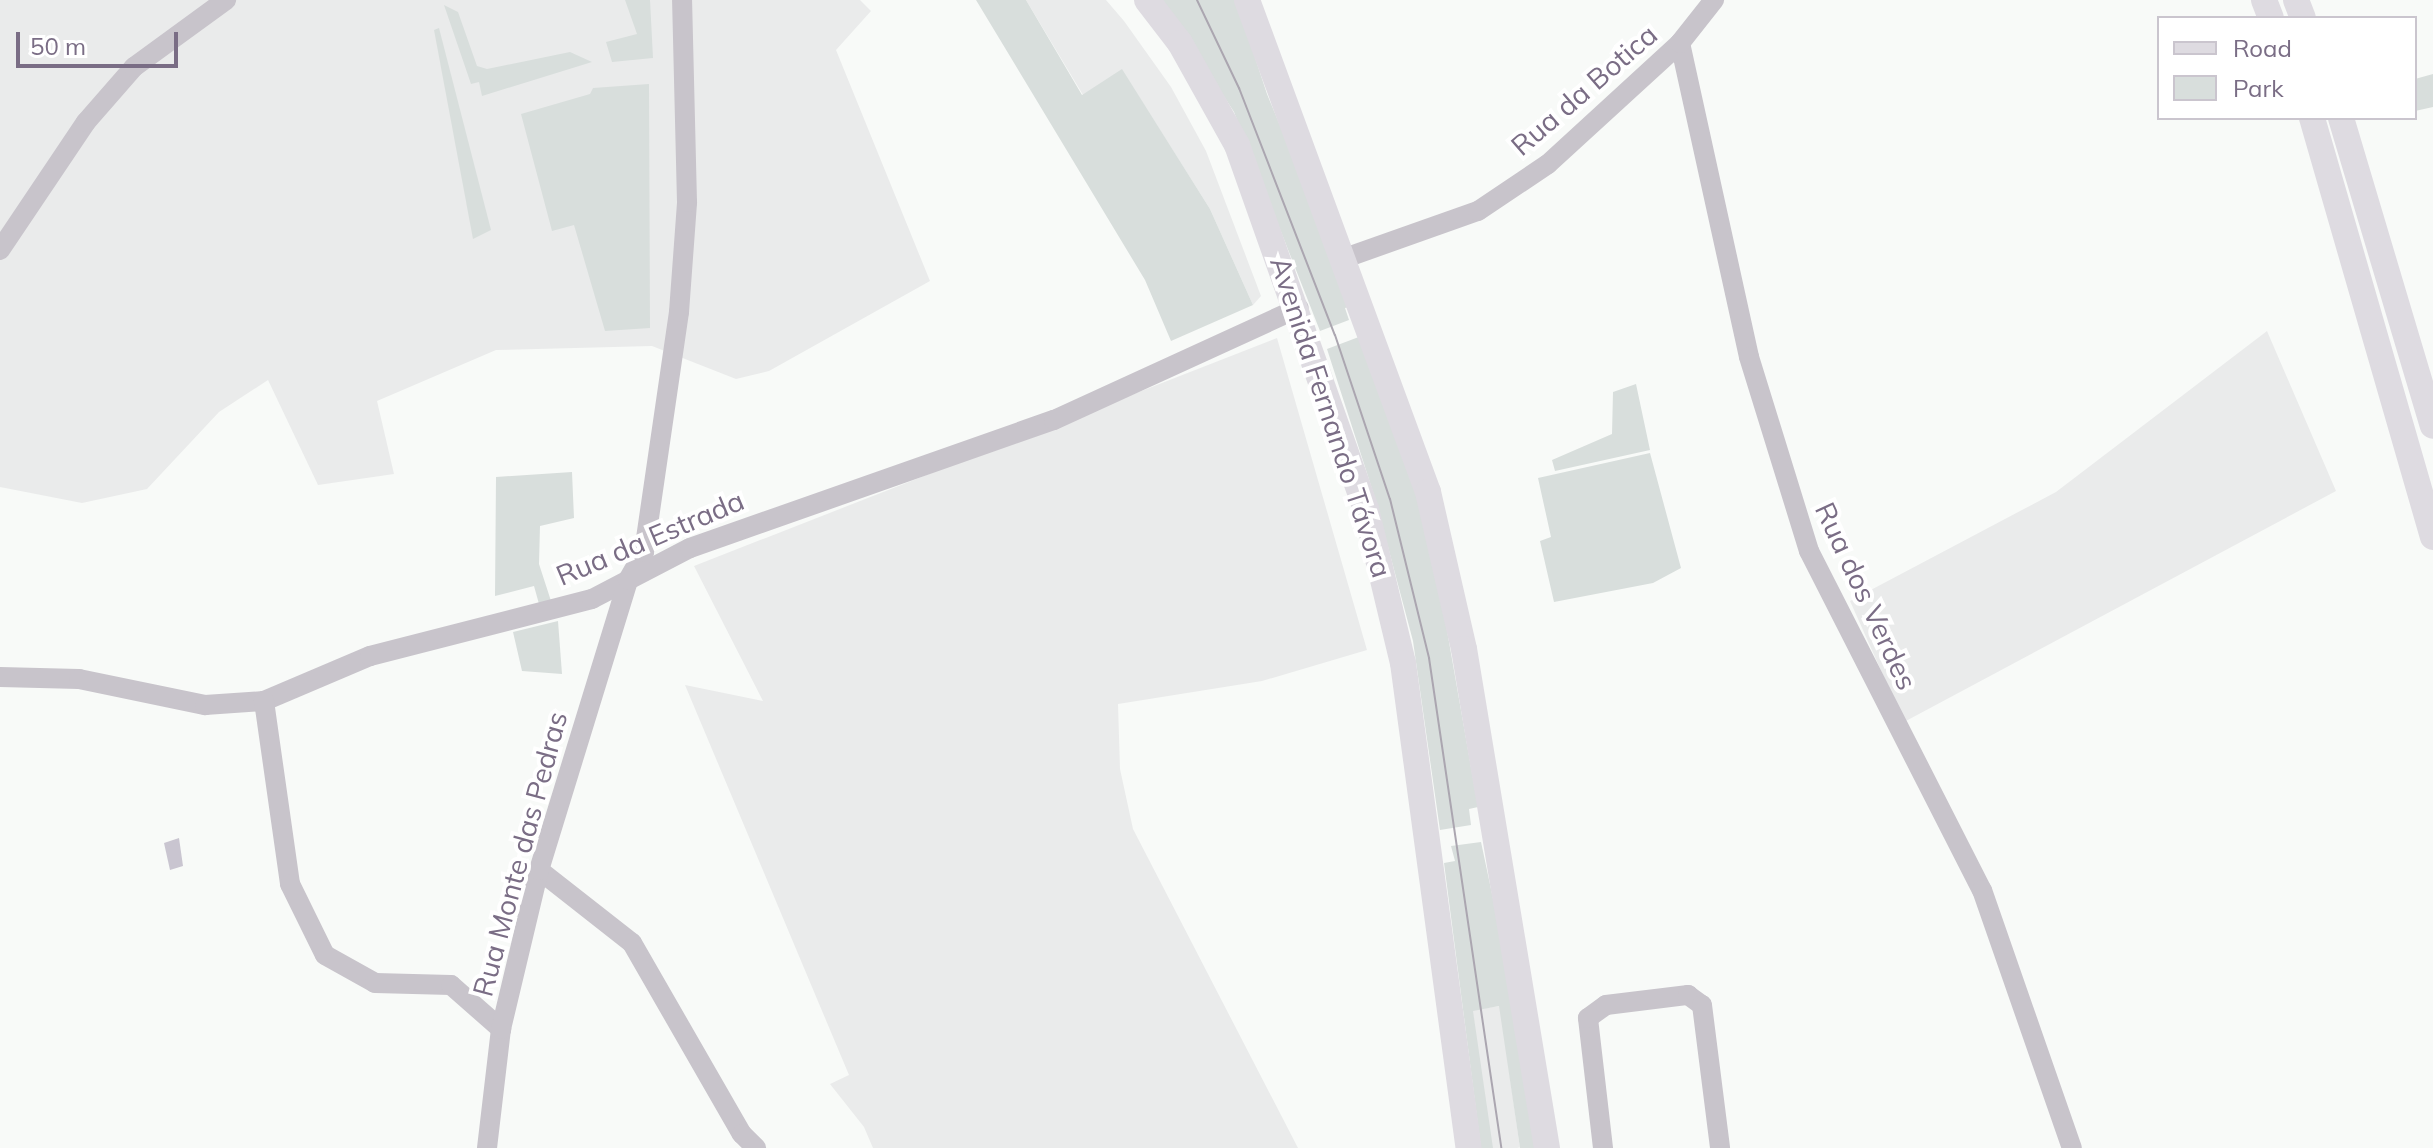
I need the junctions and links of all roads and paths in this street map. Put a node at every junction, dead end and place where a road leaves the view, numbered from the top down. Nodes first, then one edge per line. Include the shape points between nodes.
1 (226, 0) edge
2 (682, 0) edge
3 (1147, 0) edge
4 (1247, 0) edge
5 (1714, 0) edge
6 (1680, 43) junction
7 (2313, 120) edge
8 (2342, 120) edge
9 (2, 243) edge
10 (1345, 258) junction
11 (1299, 308) junction
12 (2433, 426) edge
13 (2433, 537) edge
14 (628, 580) junction
15 (0, 677) edge
16 (264, 701) junction
17 (539, 870) junction
18 (501, 1029) junction
19 (2068, 1146) edge
20 (487, 1148) edge
21 (756, 1148) edge
22 (1469, 1148) edge
23 (1547, 1148) edge
24 (1603, 1148) edge
25 (1720, 1148) edge

1 - 9 street via 134,67 86,122
2 - 14 street, Rua Monte das Pedras via 687,202 679,312 644,552
3 - 11 main road, Avenida Fernando Távora via 1180,43 1237,145
4 - 10 main road
5 - 6 street, Rua da Botica
6 - 10 street, Rua da Botica via 1548,164 1478,211
6 - 19 street, Rua dos Verdes via 1749,357 1804,537 1863,665 1982,890
7 - 13 main road
8 - 12 main road
10 - 23 main road via 1428,492 1447,568
11 - 14 street, Rua da Estrada via 1054,420 790,509 690,548
11 - 22 main road, Avenida Fernando Távora via 1366,509 1403,663
14 - 16 street, Rua da Estrada via 592,599 347,666
14 - 17 street, Rua Monte das Pedras
15 - 16 street, Rua da Estrada via 79,679 205,705
16 - 18 street via 290,884 325,955 375,983 451,985
17 - 18 street, Rua Monte das Pedras
17 - 21 street via 632,943 742,1134
18 - 20 street, Rua Monte das Pedras
24 - 25 street via 1588,1018 1606,1005 1688,995 1702,1005

